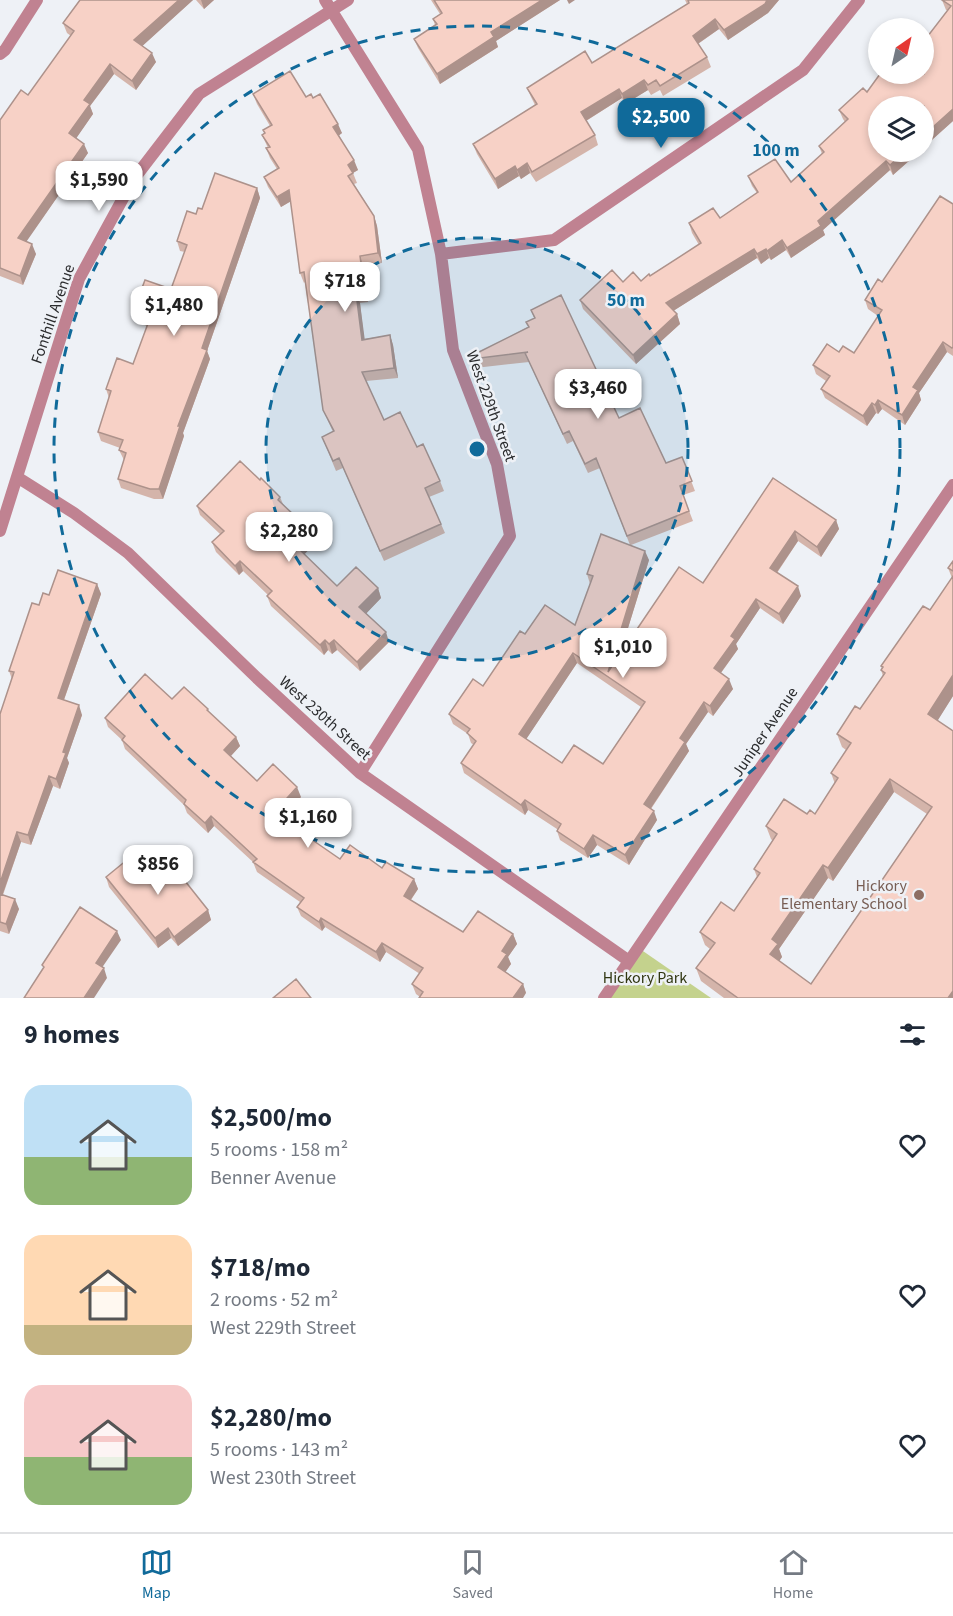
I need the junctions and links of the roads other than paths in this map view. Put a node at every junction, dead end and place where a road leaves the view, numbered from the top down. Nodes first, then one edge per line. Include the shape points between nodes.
1 (38, 0) edge
2 (325, 0) edge
3 (348, 0) edge
4 (859, 0) edge
5 (332, 11) junction
6 (0, 54) edge
7 (441, 254) junction
8 (17, 477) junction
9 (953, 485) edge
10 (0, 531) edge
11 (360, 773) junction
12 (629, 961) junction
13 (603, 998) edge

1 - 6 street
2 - 5 street, West 229th Street
3 - 5 street, Fonthill Avenue
4 - 7 street via 803,70 554,240
5 - 7 street, West 229th Street via 418,149
5 - 8 street, Fonthill Avenue via 199,94 133,180 79,279
7 - 11 street, West 229th Street via 453,350 497,464 510,536
8 - 10 street, Fonthill Avenue
8 - 11 street, West 230th Street via 128,553
9 - 12 street, Juniper Avenue
11 - 12 street, West 230th Street
12 - 13 street, Juniper Avenue

